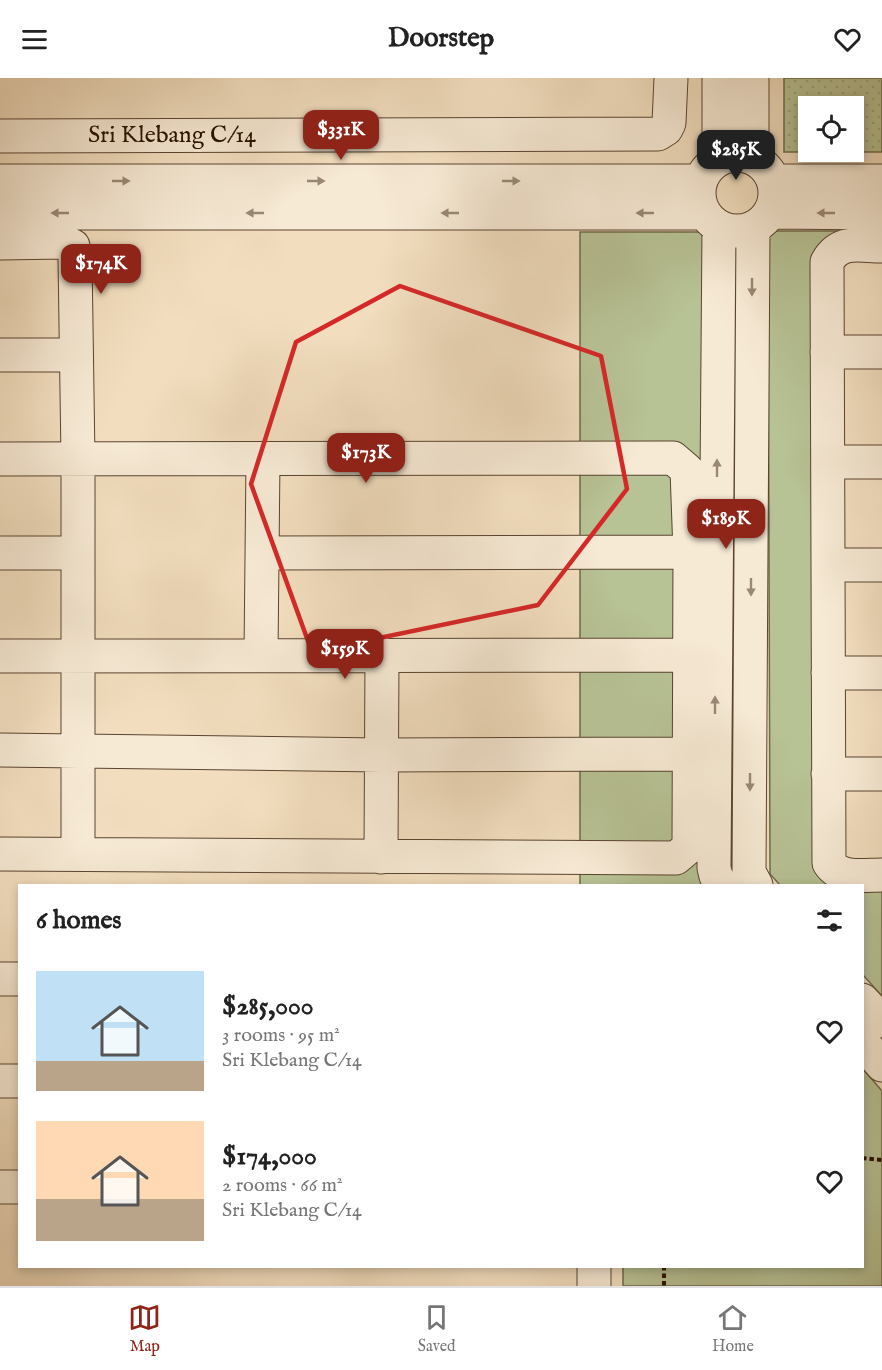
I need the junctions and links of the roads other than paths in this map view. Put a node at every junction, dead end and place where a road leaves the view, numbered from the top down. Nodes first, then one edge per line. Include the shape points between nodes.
1 (671, 78) edge
2 (719, 78) edge
3 (752, 78) edge
4 (0, 136) edge
5 (710, 170) junction
6 (0, 181) edge
7 (882, 181) edge
8 (762, 195) junction
9 (0, 213) edge
10 (882, 213) edge
11 (711, 220) junction
12 (0, 243) edge
13 (882, 246) edge
14 (827, 352) junction
15 (882, 352) edge
16 (0, 355) edge
17 (76, 355) junction
18 (0, 459) edge
19 (78, 459) junction
20 (263, 459) junction
21 (828, 462) junction
22 (882, 462) edge
23 (690, 552) junction
24 (0, 553) edge
25 (78, 553) junction
26 (263, 553) junction
27 (828, 565) junction
28 (882, 565) edge
29 (382, 654) junction
30 (261, 655) junction
31 (690, 655) junction
32 (0, 656) edge
33 (77, 656) junction
34 (828, 673) junction
35 (882, 673) edge
36 (0, 750) edge
37 (78, 750) junction
38 (690, 754) junction
39 (381, 755) junction
40 (828, 774) junction
41 (882, 774) edge
42 (0, 854) edge
43 (78, 854) junction
44 (381, 856) junction
45 (882, 875) edge
46 (720, 884) edge
47 (755, 884) edge
48 (0, 979) edge
49 (18, 979) edge
50 (864, 1002) edge
51 (882, 1021) edge
52 (864, 1044) edge
53 (882, 1065) edge
54 (0, 1081) edge
55 (18, 1081) edge
56 (0, 1187) edge
57 (18, 1187) edge
58 (594, 1268) edge
59 (594, 1286) edge

1 - 4 street, Sri Klebang C/14 via 670,116 666,129 658,134
2 - 5 street
3 - 8 street
6 -> 5 street
5 - 8 street via 730,155 741,155
5 - 11 street via 698,192
7 - 8 street
10 -> 8 street
8 - 11 street via 741,232 730,231
8 -> 47 street via 749,872
11 -> 9 street
46 -> 11 street via 714,868
12 - 17 street via 65,242 73,246
13 - 14 street via 846,246 834,251 827,262
14 - 15 street
14 - 21 street
16 - 17 street
17 - 19 street
18 - 19 street
19 - 20 street
19 - 25 street
20 - 23 street via 673,458 687,470
20 - 26 street
21 - 22 street
21 - 27 street
23 - 26 street
23 - 31 street
24 - 25 street
25 - 33 street
26 - 30 street
27 - 28 street
27 - 34 street
29 - 30 street
29 - 31 street
29 - 39 street
30 - 33 street
31 - 38 street
32 - 33 street
33 - 37 street
34 - 35 street
34 - 40 street
36 - 37 street
37 - 39 street
37 - 43 street
38 - 39 street
38 - 44 street via 689,847 676,858
39 - 44 street
40 - 41 street
40 - 45 street via 829,863 837,872 848,875
42 - 43 street
43 - 44 street
48 - 49 street
50 - 51 street
52 - 53 street
54 - 55 street
56 - 57 street
58 - 59 street

